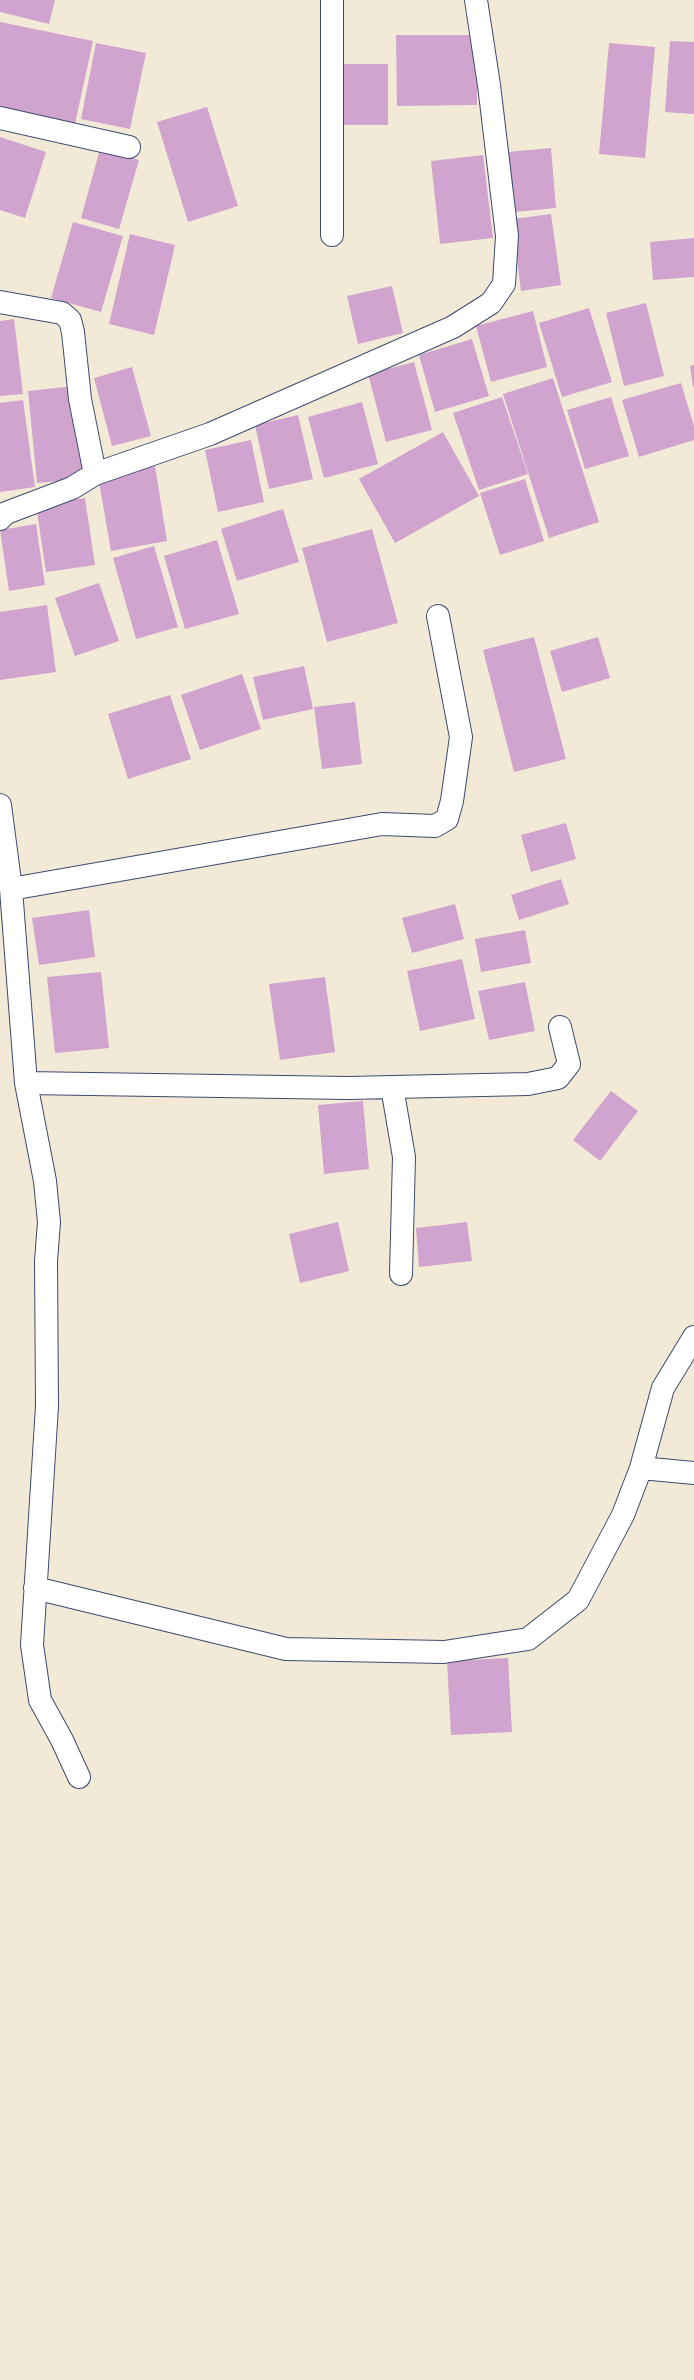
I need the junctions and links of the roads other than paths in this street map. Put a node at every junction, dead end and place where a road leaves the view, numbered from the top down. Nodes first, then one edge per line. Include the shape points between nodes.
1 (332, 0) edge
2 (476, 0) edge
3 (0, 118) edge
4 (129, 147) dead end
5 (332, 235) dead end
6 (0, 302) edge
7 (95, 474) junction
8 (0, 519) edge
9 (438, 616) dead end
10 (0, 805) edge
11 (11, 889) junction
12 (560, 1027) dead end
13 (26, 1083) junction
14 (392, 1087) junction
15 (401, 1274) dead end
16 (694, 1337) edge
17 (641, 1468) junction
18 (694, 1473) edge
19 (35, 1588) junction
20 (79, 1777) dead end

1 - 5 street
2 - 7 street via 508,236 504,284 491,303 453,327 217,431
3 - 4 street
6 - 7 street via 62,313 70,320 80,399
7 - 8 street via 72,488 6,513
9 - 11 street via 461,737 452,802 447,819 435,826 382,824
10 - 11 street
11 - 13 street
12 - 14 street via 569,1064 558,1078 528,1084
13 - 14 street
13 - 19 street via 45,1181 49,1222 46,1260 47,1406
14 - 15 street via 404,1157
16 - 17 street via 663,1388
17 - 18 street
17 - 19 street via 623,1515 578,1600 528,1639 444,1652 286,1650
19 - 20 street via 32,1645 40,1700

